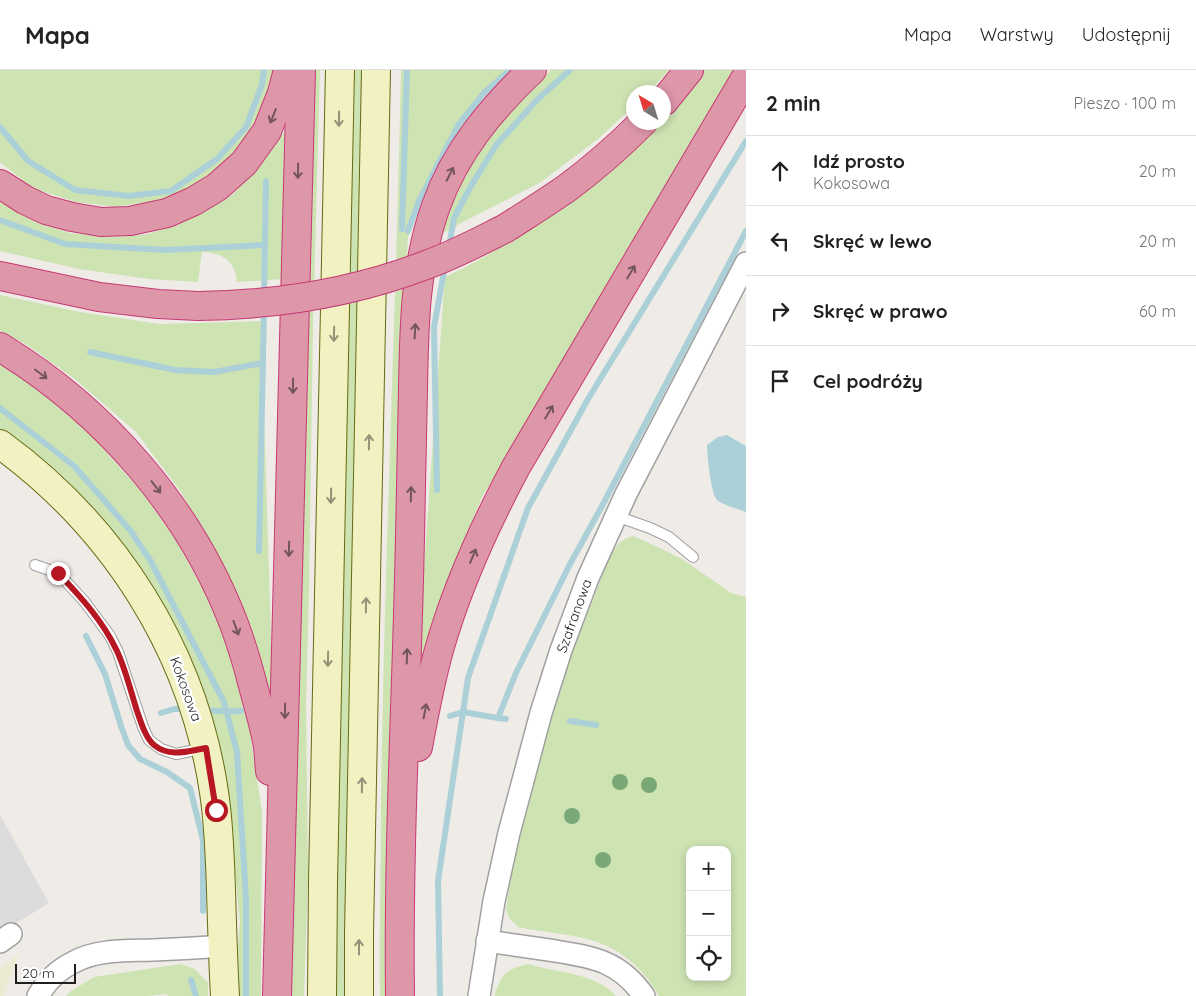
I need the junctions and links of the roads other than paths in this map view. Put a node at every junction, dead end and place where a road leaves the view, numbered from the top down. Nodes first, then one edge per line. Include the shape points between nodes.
1 (288, 70) edge
2 (300, 70) edge
3 (340, 70) edge
4 (376, 70) edge
5 (532, 70) edge
6 (689, 70) edge
7 (746, 78) edge
8 (671, 92) edge
9 (635, 130) edge
10 (0, 184) edge
11 (746, 264) edge
12 (0, 276) edge
13 (0, 347) edge
14 (0, 444) edge
15 (616, 516) junction
16 (694, 557) dead end
17 (35, 565) dead end
18 (206, 748) junction
19 (402, 827) junction
20 (282, 840) junction
21 (487, 941) junction
22 (223, 946) junction
23 (38, 996) edge
24 (225, 996) edge
25 (277, 996) edge
26 (322, 996) edge
27 (359, 996) edge
28 (400, 996) edge
29 (479, 996) edge
30 (644, 996) edge

1 -> 10 highway via 267,131 244,163 218,187 167,213 110,222 72,217 24,200
2 -> 20 highway
3 -> 26 main road
27 -> 4 main road
19 -> 5 highway via 413,364 422,258 435,208 464,149 476,130
6 - 8 highway
19 -> 7 highway via 439,649 480,538 516,467
9 - 12 highway, bridge via 569,187 506,228 427,265 330,294 250,305 158,304 99,297
11 - 15 street, Szafranowa
13 -> 20 highway via 38,372 99,423 146,474 178,515 198,549 234,624 250,675 267,742 272,795
14 - 18 main road, Kokosowa via 68,502 126,571 156,619 176,661
15 - 16 lane via 669,537
15 - 21 street, Szafranowa via 580,597 541,713 509,833
17 - 18 lane via 58,573 110,636 149,740 176,754
18 - 22 main road, Kokosowa via 216,810
19 - 28 highway
20 - 25 highway
21 - 29 street, Szafranowa
21 - 30 street via 605,962 627,976
22 - 23 street via 106,953 82,958 58,972
22 - 24 main road, Kokosowa

